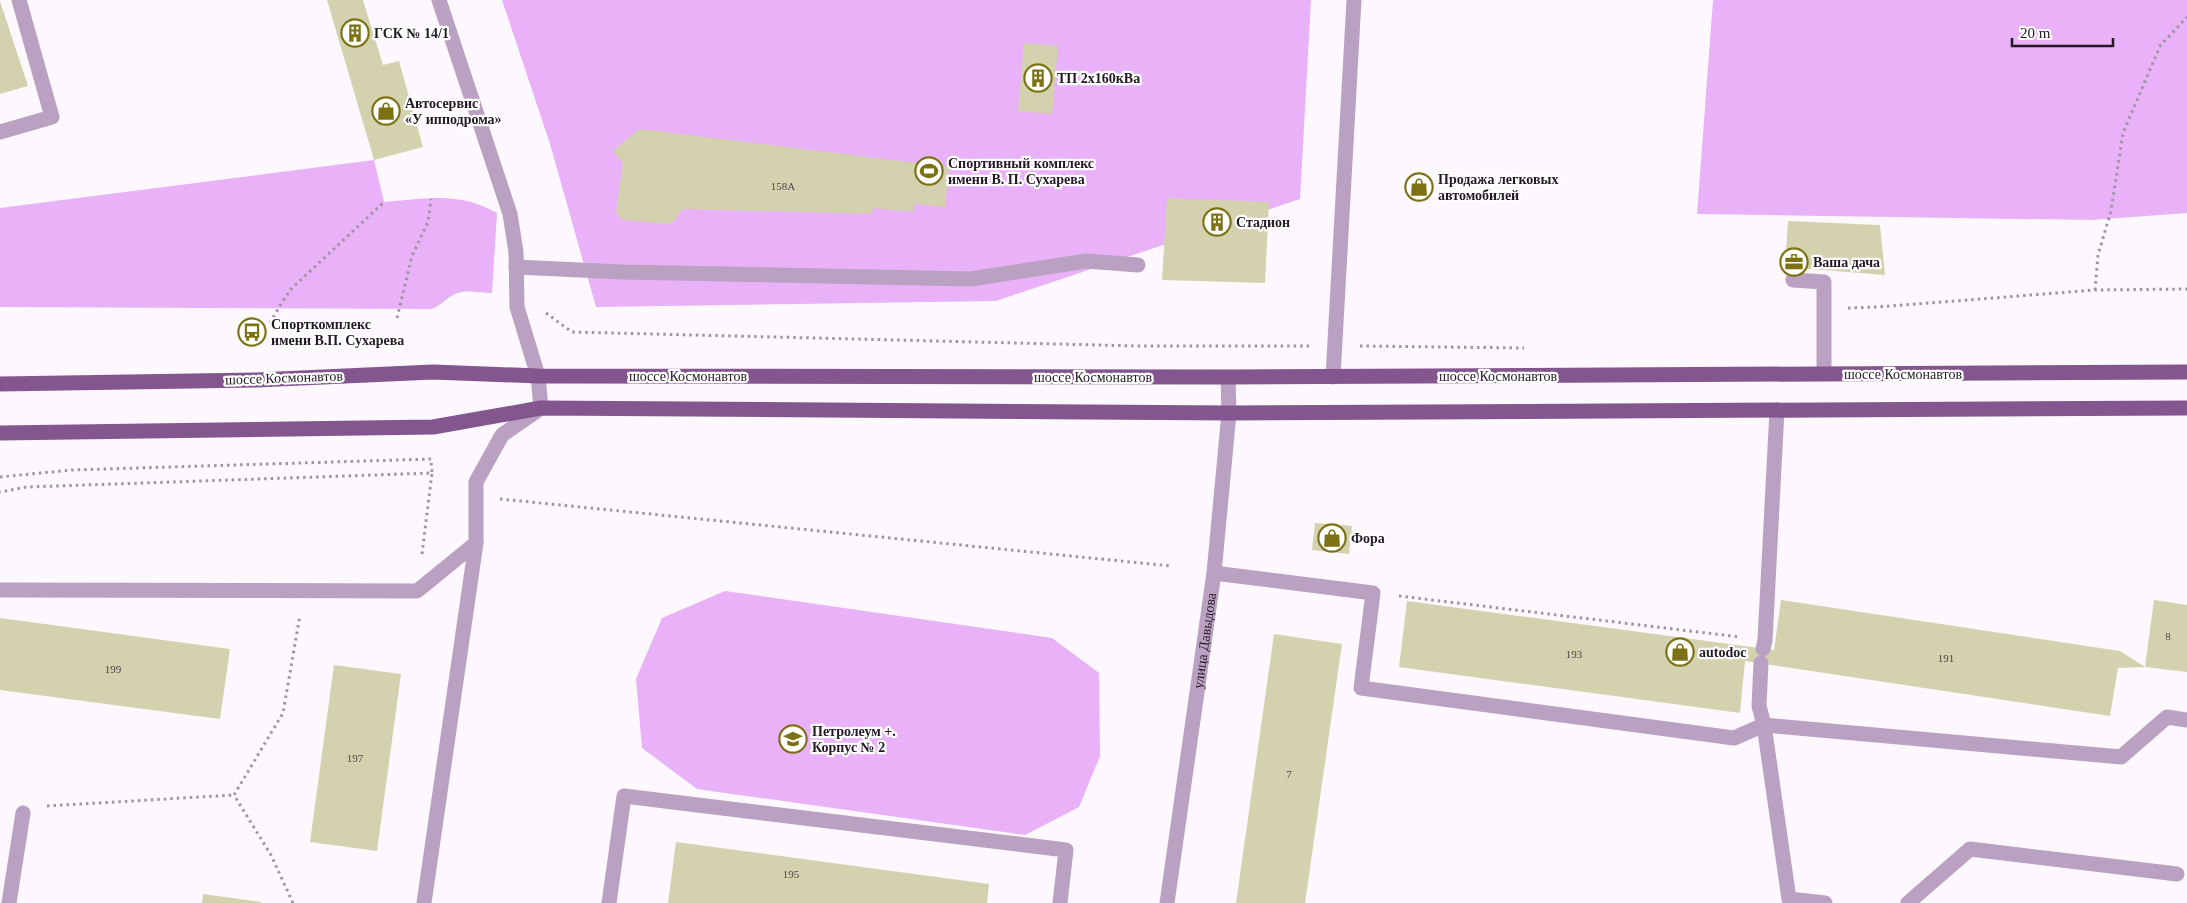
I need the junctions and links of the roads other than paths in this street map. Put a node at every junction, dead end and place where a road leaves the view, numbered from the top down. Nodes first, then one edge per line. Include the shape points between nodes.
1 (20, 0) edge
2 (439, 0) edge
3 (1354, 0) edge
4 (0, 132) edge
5 (1138, 265) dead end
6 (516, 267) junction
7 (1793, 280) dead end
8 (2187, 372) edge
9 (1824, 374) junction
10 (538, 376) junction
11 (1332, 376) junction
12 (1228, 377) junction
13 (0, 384) edge
14 (541, 408) junction
15 (2187, 408) edge
16 (1777, 410) junction
17 (1228, 413) junction
18 (0, 433) edge
19 (476, 542) junction
20 (1214, 573) junction
21 (0, 590) edge
22 (2187, 720) edge
23 (1764, 725) junction
24 (22, 813) dead end
25 (2176, 874) dead end
26 (9, 903) edge
27 (424, 903) edge
28 (609, 903) edge
29 (1060, 903) edge
30 (1167, 903) edge
31 (1825, 903) edge
32 (1908, 903) edge

1 - 4 street via 52,117
2 - 6 street via 510,214
3 - 11 street
5 - 6 street via 1086,261 971,279
6 - 10 street via 517,308
7 - 9 street via 1824,282
8 - 9 main road, шоссе Космонавтов
9 - 11 main road, шоссе Космонавтов
10 - 12 main road, шоссе Космонавтов
10 - 13 main road, шоссе Космонавтов via 433,372 257,380
10 - 14 street
11 - 12 main road, шоссе Космонавтов
12 - 17 street, улица Давыдова
14 - 17 main road
14 - 18 main road via 433,426
14 - 19 street via 502,435 476,482
15 - 16 main road
16 - 17 main road
16 - 23 street via 1758,706
17 - 20 street, улица Давыдова
19 - 21 street via 417,591
19 - 27 street
20 - 23 street via 1373,593 1361,688 1734,738
20 - 30 street, улица Давыдова
22 - 23 street via 2167,718 2121,757
23 - 31 street via 1789,899
24 - 26 street
25 - 32 street via 1970,849
28 - 29 street via 624,796 1066,850

